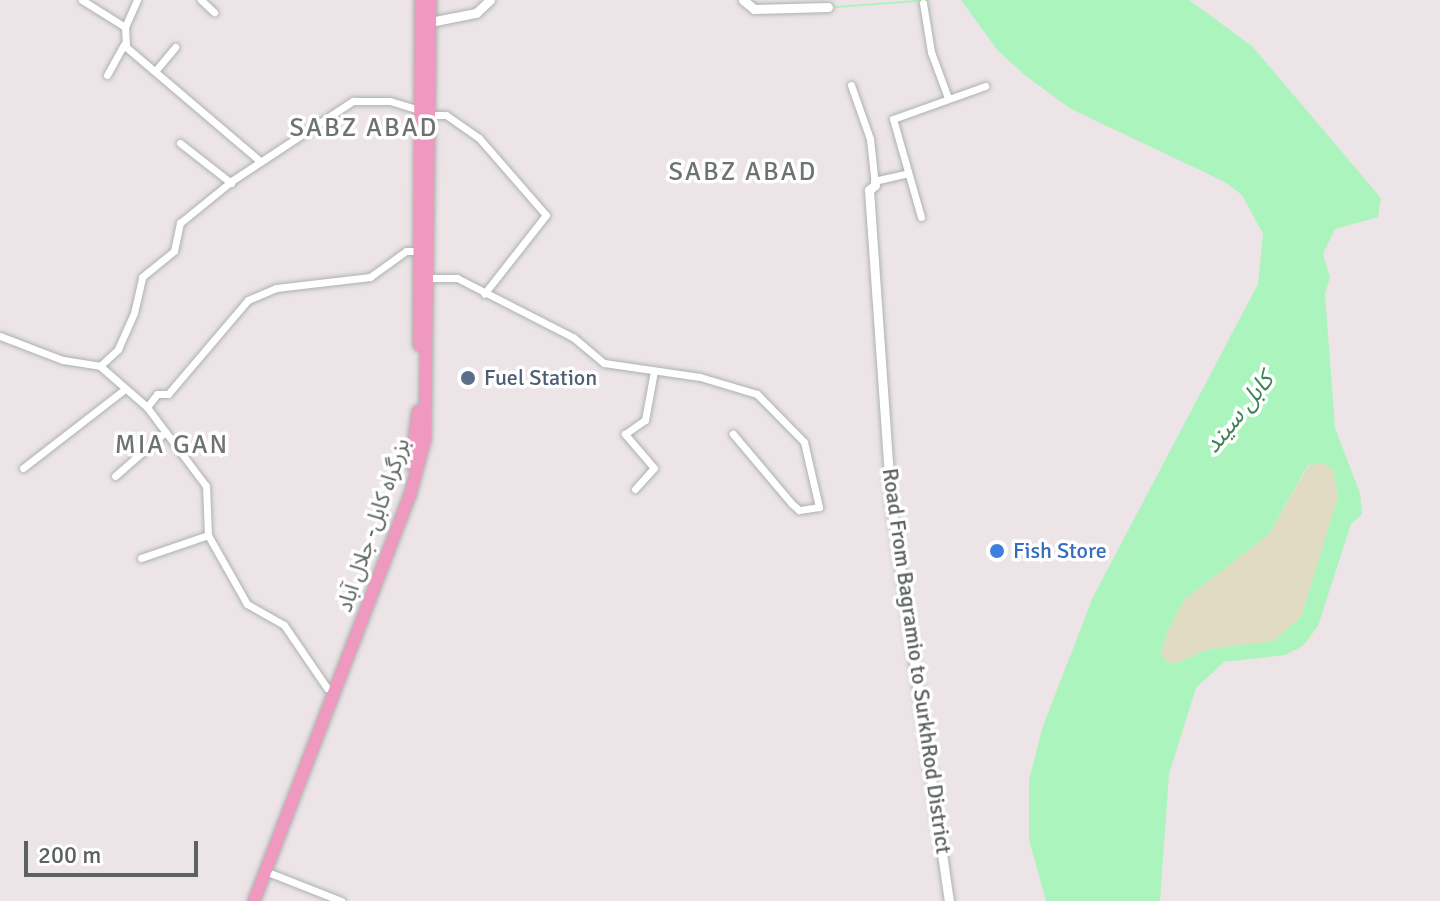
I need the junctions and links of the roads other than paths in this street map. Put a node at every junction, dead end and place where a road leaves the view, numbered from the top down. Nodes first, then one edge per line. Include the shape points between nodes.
1 (82, 0) edge
2 (137, 0) edge
3 (201, 0) edge
4 (421, 0) edge
5 (430, 0) edge
6 (490, 0) edge
7 (743, 0) edge
8 (923, 3) dead end
9 (828, 7) dead end
10 (214, 12) dead end
11 (430, 22) junction
12 (125, 27) junction
13 (124, 44) junction
14 (175, 47) dead end
15 (156, 70) junction
16 (107, 75) dead end
17 (851, 85) dead end
18 (985, 86) dead end
19 (948, 98) junction
20 (425, 112) junction
21 (180, 143) dead end
22 (261, 162) junction
23 (905, 174) junction
24 (231, 183) junction
25 (875, 183) junction
26 (921, 217) dead end
27 (424, 251) junction
28 (429, 278) junction
29 (484, 294) junction
30 (0, 336) edge
31 (100, 366) junction
32 (654, 371) junction
33 (125, 389) junction
34 (147, 407) junction
35 (165, 432) junction
36 (733, 434) dead end
37 (23, 468) dead end
38 (115, 476) dead end
39 (635, 489) dead end
40 (208, 535) junction
41 (141, 558) dead end
42 (327, 688) junction
43 (265, 871) junction
44 (247, 901) edge
45 (254, 901) edge
46 (341, 901) edge
47 (949, 901) edge

1 - 12 street
2 - 12 street
3 - 10 street
4 - 20 highway, بزرگراه کابل- جلال آباد
5 - 11 highway, بزرگراه کابل- جلال آباد
6 - 11 street via 476,13
7 - 9 street via 754,9
8 - 19 street via 931,52
11 - 20 highway, بزرگراه کابل- جلال آباد
12 - 13 street
13 - 15 street
13 - 16 street
14 - 15 street
15 - 22 street
17 - 25 street via 870,139
18 - 19 street
19 - 23 street via 893,119
20 - 22 street via 390,101 353,101
20 - 27 highway, بزرگراه کابل- جلال آباد
20 - 29 street via 446,115 479,138 546,215
21 - 24 street
22 - 24 street
23 - 25 street
23 - 26 street
24 - 31 street via 180,223 174,251 142,277 118,349
25 - 47 street, Road From Bagramio to SurkhRod District via 869,190 891,504
27 - 28 highway, بزرگراه کابل- جلال آباد
27 - 34 street via 406,251 370,277 276,288 248,300 168,394 157,394
27 - 42 highway, بزرگراه کابل- جلال آباد via 419,400 411,463
28 - 29 street via 457,278
28 - 43 highway, بزرگراه کابل- جلال آباد via 425,439 410,495
29 - 32 street via 574,338 604,363
30 - 31 street via 63,360
31 - 33 street
32 - 36 street via 700,377 757,394 804,442 819,507 799,510
32 - 39 street via 645,420 625,434 654,468
33 - 34 street
33 - 37 street
34 - 35 street
35 - 38 street
35 - 40 street via 206,486
40 - 41 street
40 - 42 street via 247,604 284,625
42 - 44 highway, بزرگراه کابل- جلال آباد
43 - 45 highway, بزرگراه کابل- جلال آباد
43 - 46 street

